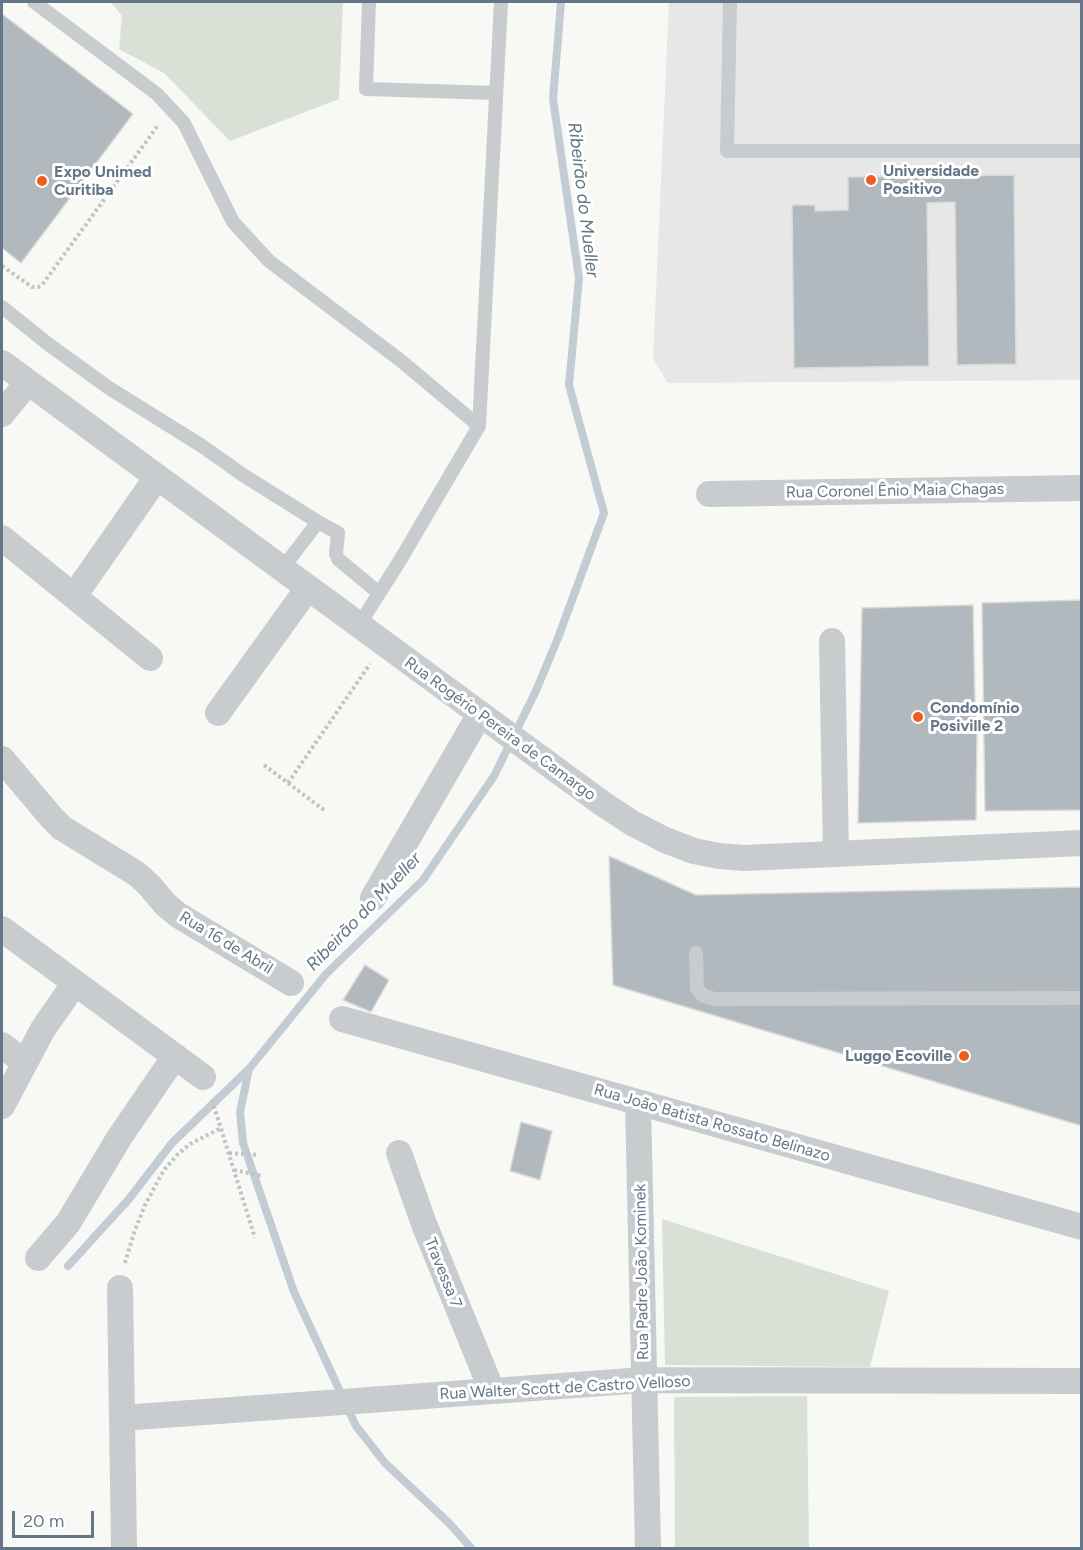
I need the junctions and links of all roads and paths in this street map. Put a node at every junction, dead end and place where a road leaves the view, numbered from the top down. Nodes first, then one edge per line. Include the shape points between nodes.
1 (34, 2) edge
2 (369, 2) edge
3 (501, 2) edge
4 (730, 2) edge
5 (496, 93) junction
6 (170, 109) junction
7 (1082, 151) edge
8 (2, 266) edge
9 (2, 307) edge
10 (2, 363) edge
11 (28, 382) junction
12 (2, 414) edge
13 (479, 426) junction
14 (157, 477) junction
15 (1082, 488) edge
16 (710, 494) dead end
17 (318, 522) junction
18 (2, 538) edge
19 (282, 568) junction
20 (308, 588) junction
21 (379, 593) junction
22 (74, 597) junction
23 (359, 625) junction
24 (832, 641) dead end
25 (384, 644) junction
26 (150, 658) dead end
27 (218, 713) dead end
28 (485, 718) junction
29 (2, 759) edge
30 (264, 765) dead end
31 (288, 783) junction
32 (324, 810) dead end
33 (1082, 843) edge
34 (836, 854) junction
35 (373, 898) joint
36 (2, 929) edge
37 (696, 952) dead end
38 (75, 983) junction
39 (291, 983) joint
40 (1082, 998) edge
41 (342, 1019) dead end
42 (2, 1044) edge
43 (175, 1056) junction
44 (24, 1062) junction
45 (203, 1077) dead end
46 (638, 1103) junction
47 (2, 1106) edge
48 (399, 1152) dead end
49 (229, 1154) junction
50 (259, 1155) dead end
51 (234, 1170) junction
52 (263, 1176) dead end
53 (1082, 1227) edge
54 (255, 1238) dead end
55 (38, 1258) dead end
56 (120, 1288) joint
57 (644, 1380) junction
58 (1082, 1381) edge
59 (492, 1391) junction
60 (122, 1418) junction
61 (124, 1548) edge
62 (648, 1548) edge

1 - 6 lane via 157,94
2 - 5 lane via 366,89
3 - 5 lane
4 - 7 lane via 727,151
5 - 13 lane
6 - 8 path via 42,285 32,287
6 - 13 lane via 184,123 233,222 269,261 400,360
9 - 17 lane via 109,388
10 - 11 street, Rua Rogério Pereira de Camargo
11 - 12 street
11 - 14 street, Rua Rogério Pereira de Camargo
13 - 21 lane
14 - 19 street, Rua Rogério Pereira de Camargo
14 - 22 street
15 - 16 street, Rua Coronel Ênio Maia Chagas
17 - 19 lane
17 - 21 lane via 338,533 338,558
18 - 22 street
19 - 20 street, Rua Rogério Pereira de Camargo
20 - 23 street, Rua Rogério Pereira de Camargo
20 - 27 street
21 - 23 lane
22 - 26 street
23 - 25 street, Rua Rogério Pereira de Camargo
24 - 34 street
25 - 28 street, Rua Rogério Pereira de Camargo
25 - 31 path
28 - 34 street, Rua Rogério Pereira de Camargo via 603,804 665,840 719,856
28 - 35 street
29 - 39 street, Rua 16 de Abril via 63,828 137,874 178,915
30 - 31 path
31 - 32 path
33 - 34 street, Rua Rogério Pereira de Camargo
35 - 39 path
36 - 38 street
37 - 40 lane via 697,988 702,995 714,999
38 - 43 street
38 - 44 street
41 - 46 street, Rua João Batista Rossato Belinazo
42 - 44 street
43 - 45 street
43 - 55 street via 124,1129 68,1223
44 - 47 street
46 - 53 street, Rua João Batista Rossato Belinazo
46 - 57 street, Rua Padre João Kominek
48 - 59 street, Travessa 7
49 - 50 path
49 - 51 path
49 - 56 path via 221,1128 190,1144 164,1170 134,1233
51 - 52 path
51 - 54 path
56 - 60 street
57 - 58 street, Rua Walter Scott de Castro Velloso
57 - 59 street, Rua Walter Scott de Castro Velloso
57 - 62 street, Rua Padre João Kominek
59 - 60 street, Rua Walter Scott de Castro Velloso
60 - 61 street

